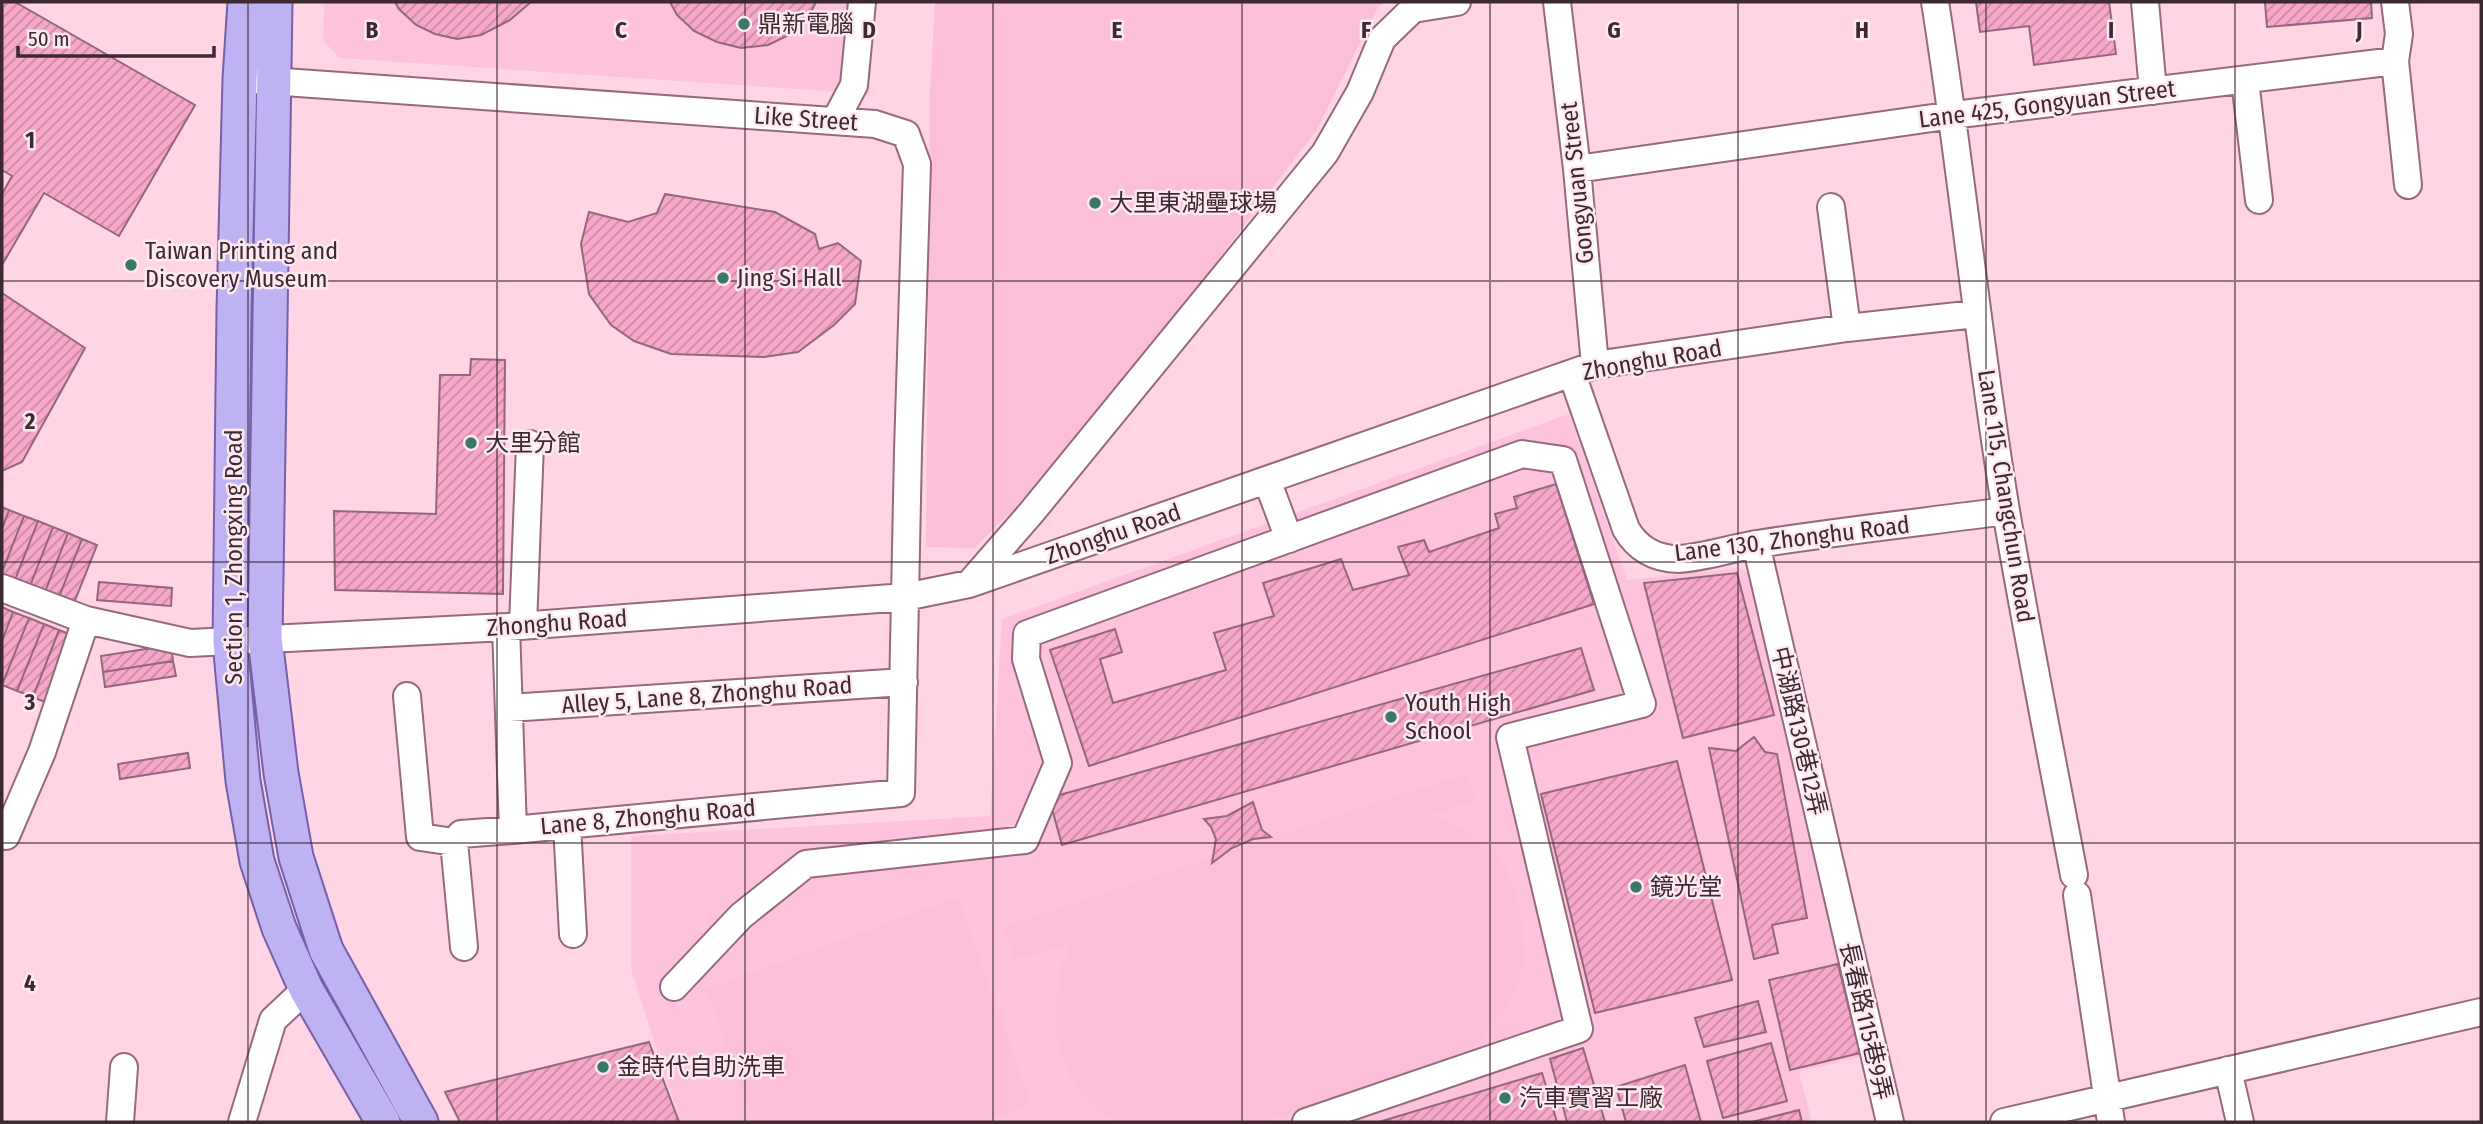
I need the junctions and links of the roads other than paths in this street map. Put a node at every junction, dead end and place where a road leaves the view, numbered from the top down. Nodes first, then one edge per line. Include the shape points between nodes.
1 (245, 2) edge
2 (275, 2) edge
3 (862, 2) edge
4 (1457, 2) edge
5 (1557, 2) edge
6 (1935, 2) edge
7 (2144, 2) edge
8 (2395, 2) edge
9 (2395, 61) junction
10 (240, 79) junction
11 (2245, 80) junction
12 (275, 82) junction
13 (2153, 91) junction
14 (1953, 115) junction
15 (835, 121) junction
16 (1577, 169) junction
17 (2408, 185) dead end
18 (2259, 200) dead end
19 (1830, 207) dead end
20 (1976, 314) junction
21 (1847, 328) junction
22 (1583, 370) junction
23 (530, 444) dead end
24 (1267, 480) junction
25 (2006, 511) junction
26 (1289, 539) junction
27 (1756, 544) junction
28 (969, 584) junction
29 (2, 588) edge
30 (905, 597) junction
31 (86, 620) junction
32 (514, 626) junction
33 (265, 639) junction
34 (230, 642) junction
35 (904, 682) junction
36 (407, 696) dead end
37 (509, 708) junction
38 (567, 825) junction
39 (513, 830) junction
40 (4, 835) edge
41 (454, 842) junction
42 (1842, 919) joint
43 (573, 933) dead end
44 (464, 947) dead end
45 (674, 987) dead end
46 (306, 989) junction
47 (2481, 1012) edge
48 (124, 1067) dead end
49 (2228, 1070) junction
50 (2109, 1110) edge
51 (120, 1122) edge
52 (242, 1122) edge
53 (383, 1122) edge
54 (421, 1122) edge
55 (1306, 1122) edge
56 (1890, 1122) edge
57 (2004, 1122) edge
58 (2240, 1122) edge

1 - 10 main road, Section 1, Zhongxing Road
2 - 12 main road, Section 1, Zhongxing Road
3 - 15 street via 854,85
4 - 28 street via 1413,9 1382,40 1360,92 1325,153
5 - 16 street, Gongyuan Street
6 - 14 street, Lane 115, Changchun Road
7 - 13 street
8 - 9 street via 2399,34
9 - 11 street, Lane 425, Gongyuan Street
9 - 17 street
10 - 12 street, Like Street
10 - 34 main road, Section 1, Zhongxing Road
11 - 13 street, Lane 425, Gongyuan Street
11 - 18 street
12 - 15 street, Like Street
12 - 33 main road, Section 1, Zhongxing Road
13 - 14 street, Lane 425, Gongyuan Street
14 - 16 street, Lane 425, Gongyuan Street
14 - 20 street, Lane 115, Changchun Road
15 - 30 street, Like Street via 876,124 906,134 917,164
16 - 22 street, Gongyuan Street
19 - 21 street
20 - 21 street, Zhonghu Road
20 - 25 street, Lane 115, Changchun Road
21 - 22 street, Zhonghu Road
22 - 24 street, Zhonghu Road
22 - 27 street, Lane 130, Zhonghu Road via 1633,542 1643,550 1678,559
23 - 32 street, Lane 8, Zhonghu Road
24 - 26 street
24 - 28 street, Zhonghu Road
25 - 27 street, Lane 130, Zhonghu Road
25 - 50 street, Lane 115, Changchun Road via 2075,885
26 - 45 street via 1027,634 1026,659 1058,763 1025,840 806,864 741,916
26 - 55 street via 1522,454 1563,460 1642,704 1510,737 1579,1029
27 - 42 street, 中湖路130巷12弄
28 - 30 street, Zhonghu Road
29 - 31 street, Zhonghu Road
30 - 32 street, Zhonghu Road
30 - 35 street
31 - 34 street, Zhonghu Road via 190,643
31 - 40 street via 42,752
32 - 33 street, Zhonghu Road
32 - 37 street, Lane 8, Zhonghu Road
33 - 34 street, Zhonghu Road
33 - 54 main road, Section 1, Zhongxing Road via 296,857 326,950
34 - 46 main road, Section 1, Zhongxing Road via 243,780 257,861
35 - 37 street, Alley 5, Lane 8, Zhonghu Road
35 - 38 street, Lane 8, Zhonghu Road via 901,793
36 - 41 street via 420,837
37 - 39 street, Lane 8, Zhonghu Road
38 - 39 street, Lane 8, Zhonghu Road
38 - 43 street
39 - 41 street via 461,835
41 - 44 street
42 - 56 street, 長春路115巷9弄
46 - 52 street via 273,1020
46 - 53 main road, Section 1, Zhongxing Road
47 - 49 street
48 - 51 street
49 - 50 street
49 - 58 street
50 - 57 street

